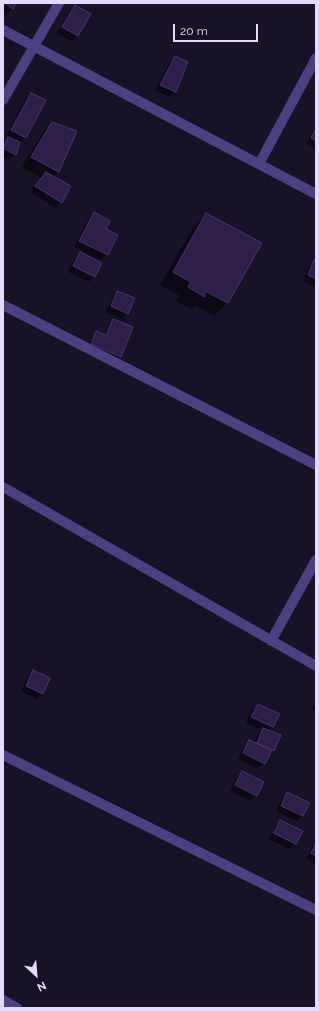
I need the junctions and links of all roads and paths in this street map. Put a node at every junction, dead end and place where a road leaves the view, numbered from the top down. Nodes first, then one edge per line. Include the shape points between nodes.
1 (59, 3) edge
2 (3, 30) edge
3 (34, 46) junction
4 (316, 58) edge
5 (3, 100) edge
6 (259, 164) junction
7 (316, 194) edge
8 (3, 305) edge
9 (316, 465) edge
10 (3, 487) edge
11 (316, 560) edge
12 (271, 641) junction
13 (316, 666) edge
14 (3, 755) edge
15 (316, 910) edge
16 (3, 1000) edge
17 (17, 1008) edge

1 - 3 street
2 - 3 street
3 - 5 street
3 - 6 street
4 - 6 street
6 - 7 street
8 - 9 street
10 - 12 street
11 - 12 street
12 - 13 street
14 - 15 street
16 - 17 street

